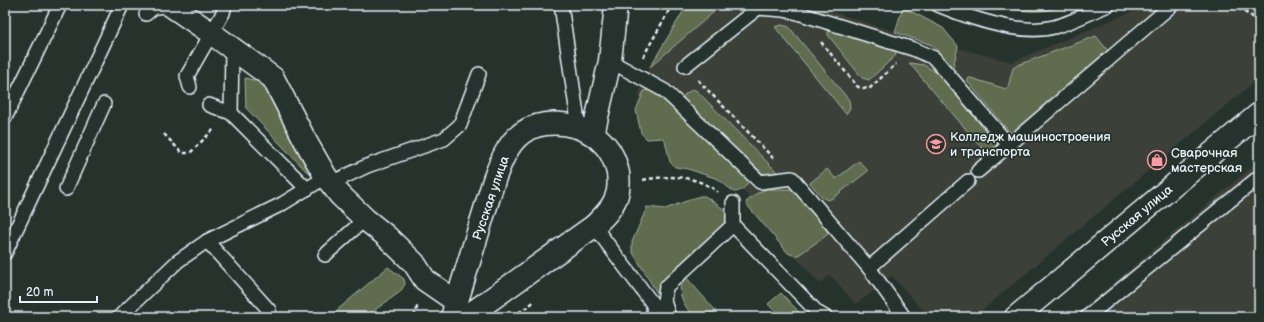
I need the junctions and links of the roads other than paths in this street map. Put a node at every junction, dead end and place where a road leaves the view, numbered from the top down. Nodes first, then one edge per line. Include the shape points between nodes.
1 (60, 5) edge
2 (122, 5) edge
3 (169, 5) edge
4 (225, 5) edge
5 (561, 5) edge
6 (616, 5) edge
7 (938, 5) edge
8 (1108, 5) edge
9 (1172, 5) edge
10 (146, 14) dead end
11 (211, 33) junction
12 (232, 47) junction
13 (610, 60) junction
14 (685, 66) road end
15 (479, 74) dead end
16 (190, 87) dead end
17 (104, 104) dead end
18 (209, 105) dead end
19 (231, 113) junction
20 (1259, 114) edge
21 (5, 118) edge
22 (586, 131) junction
23 (1009, 145) junction
24 (978, 171) dead end
25 (1259, 177) edge
26 (329, 180) junction
27 (968, 181) dead end
28 (66, 189) dead end
29 (307, 189) junction
30 (732, 203) dead end
31 (365, 219) junction
32 (733, 225) junction
33 (594, 226) junction
34 (207, 241) junction
35 (5, 253) edge
36 (324, 255) dead end
37 (869, 268) junction
38 (269, 310) dead end
39 (466, 313) edge
40 (898, 315) edge
41 (119, 317) edge
42 (651, 317) edge
43 (669, 317) edge
44 (824, 317) edge
45 (1016, 317) edge
46 (1087, 317) edge

1 - 21 lane
2 - 35 lane
3 - 10 lane via 153,8
3 - 11 street
4 - 11 lane
5 - 22 lane
6 - 13 street
7 - 8 lane via 971,18 1037,30 1054,27
9 - 23 lane
11 - 12 street
11 - 16 lane via 187,76
12 - 19 lane
12 - 26 street via 273,78
13 - 22 street
13 - 37 lane via 665,91 760,182 792,178
14 - 23 lane via 758,8 798,13 934,58
15 - 26 lane via 460,125 444,139
17 - 28 lane
18 - 19 lane
19 - 29 lane
20 - 45 street, Русская улица
22 - 33 street via 606,146 616,162 619,181 616,199
22 - 39 street, Русская улица via 563,124 535,126 520,134 510,146 494,180
23 - 24 lane
25 - 46 lane
26 - 29 lane
26 - 31 street via 340,195
27 - 37 lane
29 - 34 lane
30 - 32 lane
31 - 36 lane
31 - 39 street via 414,263 425,280
32 - 43 lane via 666,287 664,301
32 - 44 lane
33 - 39 street
33 - 42 lane via 652,303 654,310
34 - 38 lane
34 - 41 lane via 178,261
37 - 40 lane

